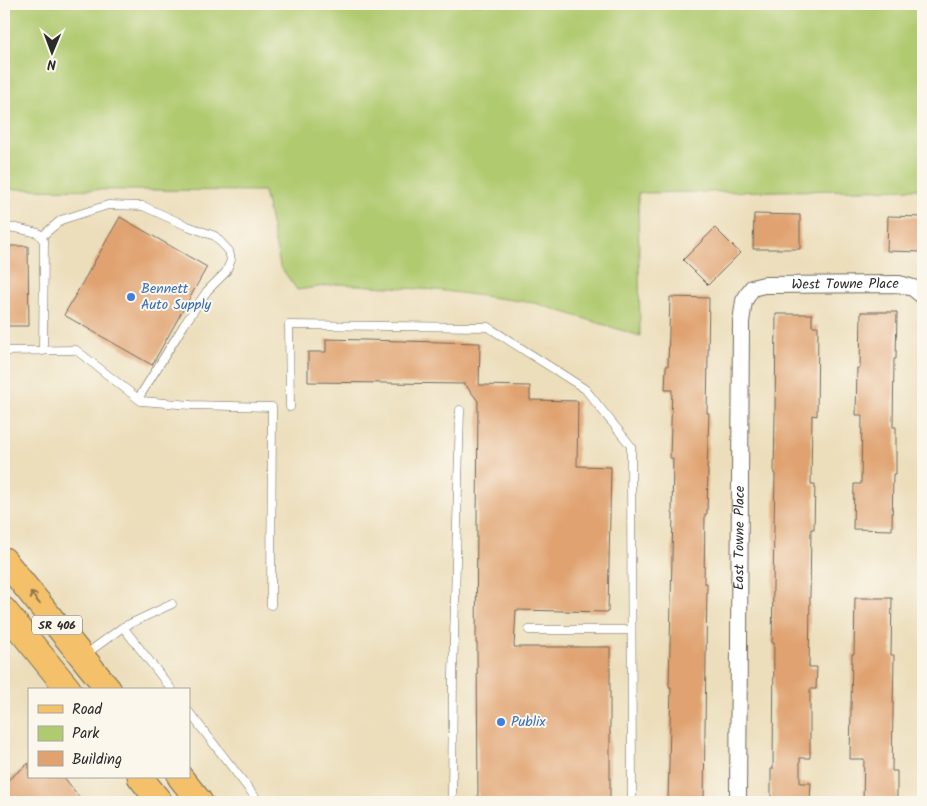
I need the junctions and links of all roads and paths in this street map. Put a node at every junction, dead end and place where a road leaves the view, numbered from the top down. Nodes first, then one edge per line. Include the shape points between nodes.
1 (4, 228) edge
2 (41, 237) junction
3 (764, 285) joint
4 (923, 296) edge
5 (4, 351) edge
6 (42, 351) junction
7 (138, 399) junction
8 (290, 407) dead end
9 (460, 410) dead end
10 (4, 560) edge
11 (172, 604) dead end
12 (272, 605) dead end
13 (6, 612) edge
14 (123, 627) junction
15 (529, 630) dead end
16 (632, 630) junction
17 (83, 657) junction
18 (63, 682) edge
19 (99, 688) edge
20 (107, 688) edge
21 (170, 688) edge
22 (190, 713) edge
23 (141, 778) edge
24 (181, 778) edge
25 (160, 802) edge
26 (200, 802) edge
27 (259, 802) edge
28 (452, 802) edge
29 (632, 802) edge
30 (738, 802) edge

1 - 2 lane via 38,233
2 - 6 lane via 44,241
2 - 7 lane via 60,220 108,205 143,206 215,236 229,251 231,260 226,272 207,291
3 - 4 street, West Towne Place via 899,284
3 - 30 street, East Towne Place via 752,288 744,301 741,322
5 - 6 lane
6 - 7 lane via 76,350
7 - 12 lane via 192,405 272,406
8 - 16 lane via 289,325 488,327 585,389 631,446
9 - 28 lane
17 -> 10 main road, SR 406
11 - 14 lane
13 - 17 main road via 48,646 69,656
13 - 18 main road, SR 406
14 - 17 lane
14 - 21 lane
15 - 16 lane
16 - 29 lane
17 - 20 main road, SR 406
18 - 19 main road via 74,673 89,679
22 - 27 lane
23 - 25 main road
24 - 26 main road

